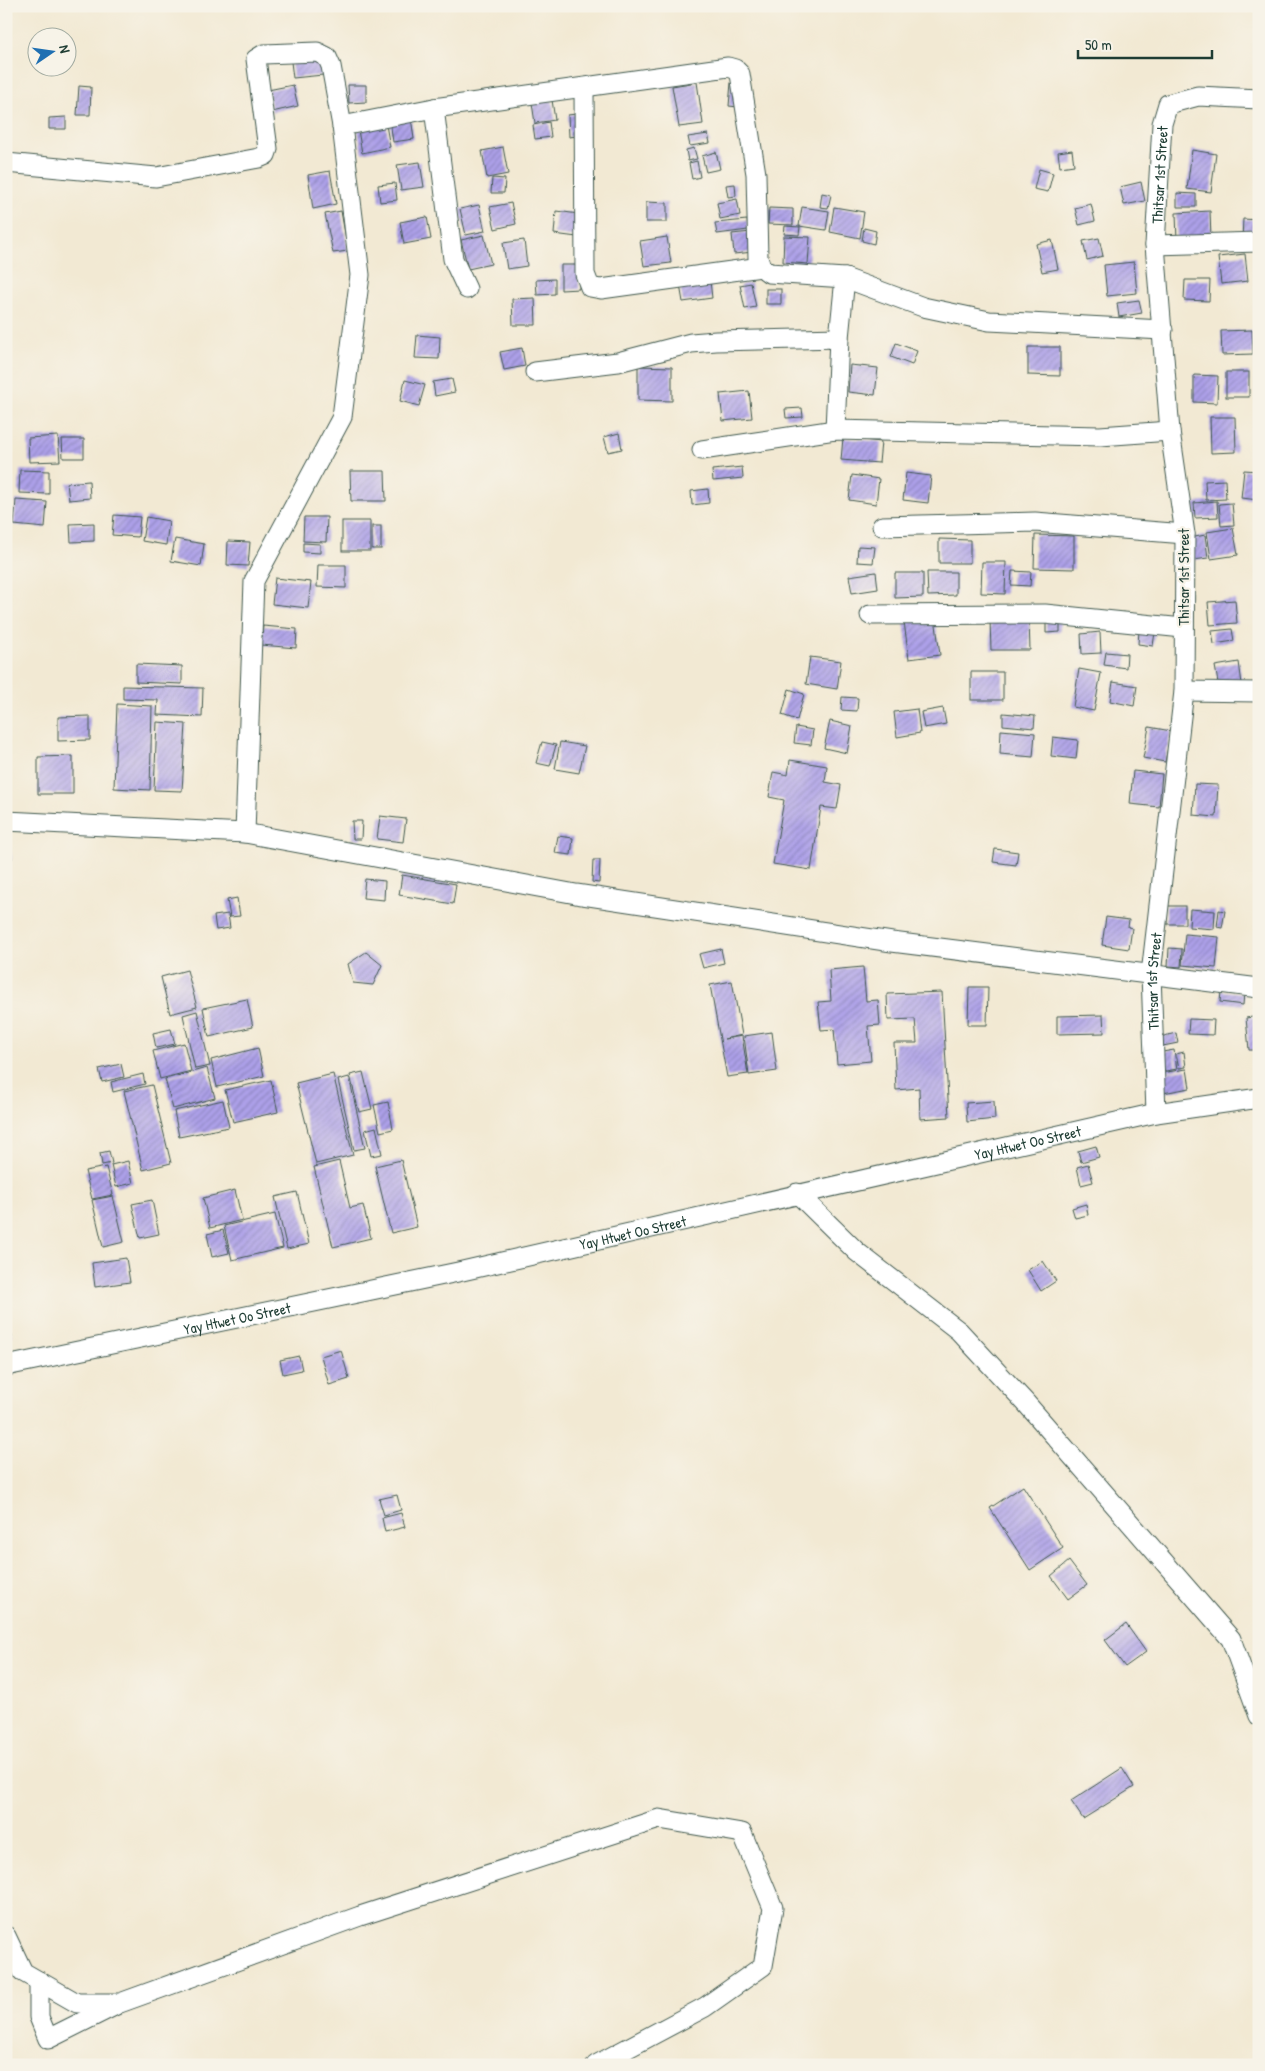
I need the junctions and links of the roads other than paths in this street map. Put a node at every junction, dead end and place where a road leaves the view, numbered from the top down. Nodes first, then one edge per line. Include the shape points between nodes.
1 (584, 89) junction
2 (1259, 100) edge
3 (434, 108) junction
4 (342, 126) junction
5 (6, 163) edge
6 (1259, 242) edge
7 (1155, 245) junction
8 (761, 267) junction
9 (845, 278) junction
10 (467, 289) dead end
11 (1163, 330) junction
12 (839, 338) junction
13 (535, 372) dead end
14 (835, 430) junction
15 (1170, 431) junction
16 (702, 450) dead end
17 (882, 526) dead end
18 (1185, 534) junction
19 (870, 615) dead end
20 (1183, 628) junction
21 (1184, 691) junction
22 (1259, 692) edge
23 (6, 821) edge
24 (245, 832) junction
25 (1151, 974) junction
26 (1259, 988) edge
27 (1259, 1098) edge
28 (1156, 1113) junction
29 (796, 1193) junction
30 (6, 1366) edge
31 (1259, 1716) edge
32 (6, 1936) edge
33 (39, 1980) junction
34 (122, 2002) junction
35 (596, 2065) edge

1 - 3 street
1 - 8 street via 728,67 740,74 756,174 758,258
1 - 8 street via 585,274 590,287 601,289
2 - 7 street, Thitsar 1st Street via 1198,96 1168,104 1162,124
3 - 4 street
3 - 10 street via 453,259
4 - 5 street via 327,57 317,52 264,54 256,59 268,149 266,155 259,158 156,177
4 - 24 street via 360,275 342,417 254,581
6 - 7 street
7 - 11 street, Thitsar 1st Street
8 - 9 street via 769,272
9 - 11 street via 923,307 990,321
9 - 12 street
11 - 15 street, Thitsar 1st Street
12 - 13 street via 716,340 691,343 618,362
12 - 14 street
14 - 15 street via 1100,436
14 - 16 street
15 - 18 street, Thitsar 1st Street
17 - 18 street via 1035,522
18 - 20 street, Thitsar 1st Street
19 - 20 street via 1045,614
20 - 21 street, Thitsar 1st Street
21 - 22 street
21 - 25 street, Thitsar 1st Street
23 - 24 street
24 - 25 street via 576,894 892,942
25 - 26 street
25 - 28 street, Thitsar 1st Street
27 - 28 street, Yay Htwet Oo Street
28 - 29 street, Yay Htwet Oo Street
29 - 30 street, Yay Htwet Oo Street via 458,1272
29 - 31 street via 857,1252 959,1331 1025,1402 1231,1639
32 - 33 street via 23,1972
33 - 34 street via 77,2002
33 - 34 street via 39,2016 48,2039
34 - 35 street via 360,1916 659,1819 742,1833 773,1908 763,1966 705,2007

